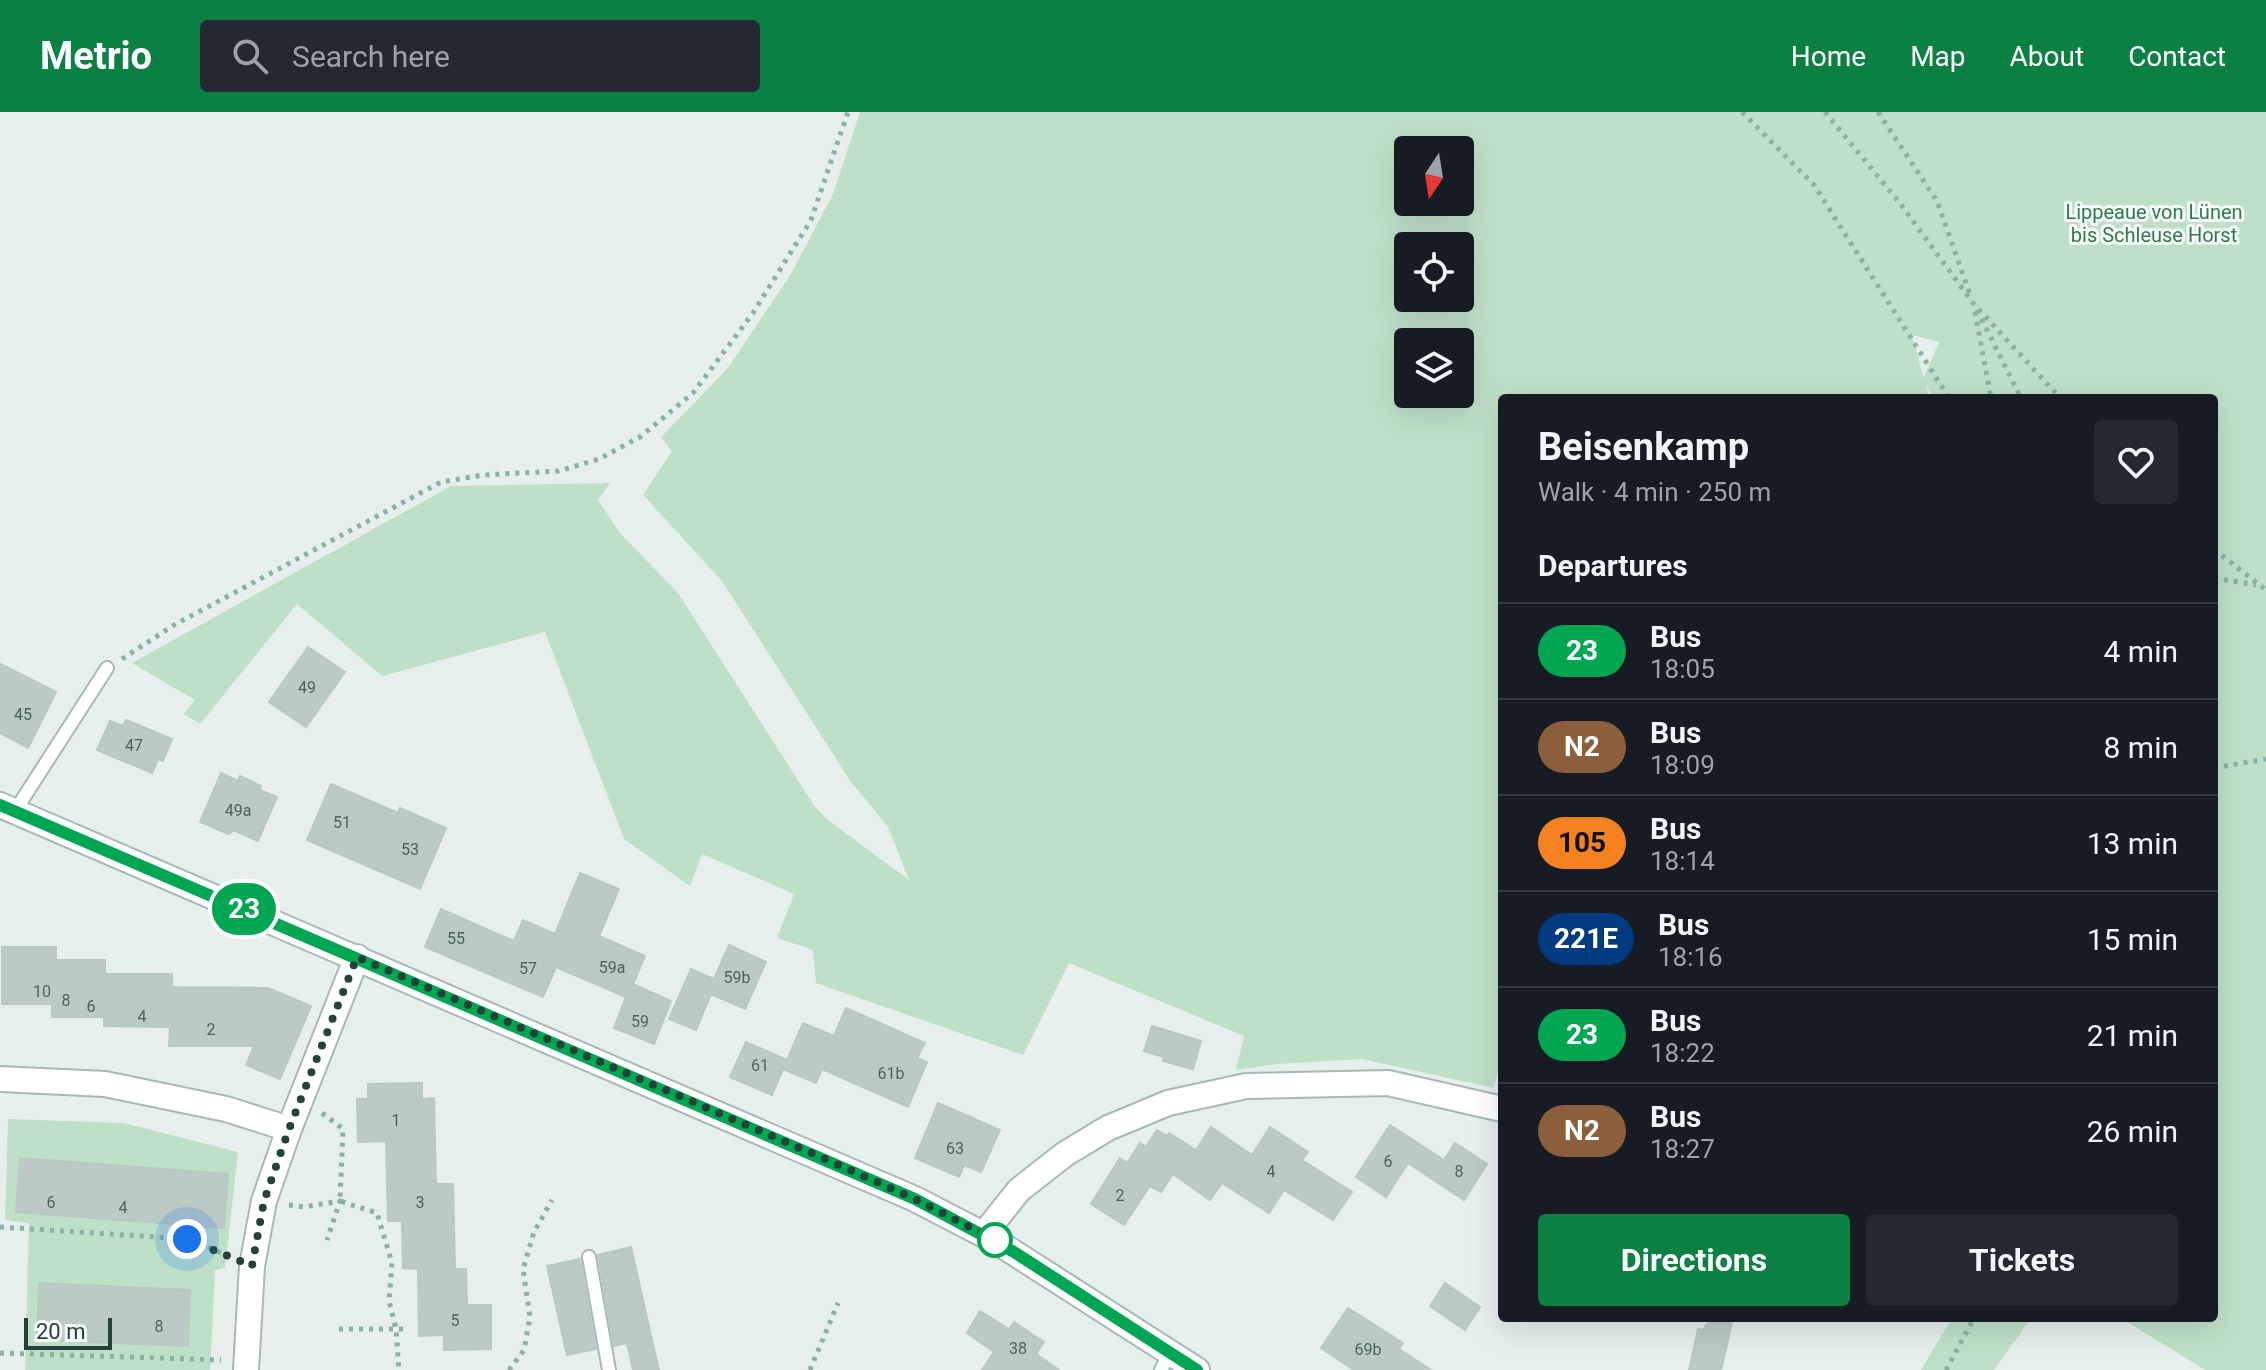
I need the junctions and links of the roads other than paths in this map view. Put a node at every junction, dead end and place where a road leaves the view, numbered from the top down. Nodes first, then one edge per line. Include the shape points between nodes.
1 (107, 668) road end
2 (8, 808) edge
3 (357, 957) junction
4 (0, 1079) edge
5 (1498, 1108) edge
6 (289, 1129) junction
7 (984, 1234) junction
8 (589, 1257) dead end
9 (1166, 1361) edge
10 (246, 1366) edge
11 (609, 1370) edge
12 (1197, 1370) edge

1 - 2 lane
2 - 3 street
3 - 6 street
3 - 7 street via 836,1164
4 - 6 street via 105,1084 226,1109
5 - 7 street via 1388,1083 1246,1086 1168,1103 1108,1128 1065,1154 1019,1190
6 - 10 street via 264,1201 252,1266
7 - 9 street via 1054,1277
8 - 11 lane
9 - 12 street

